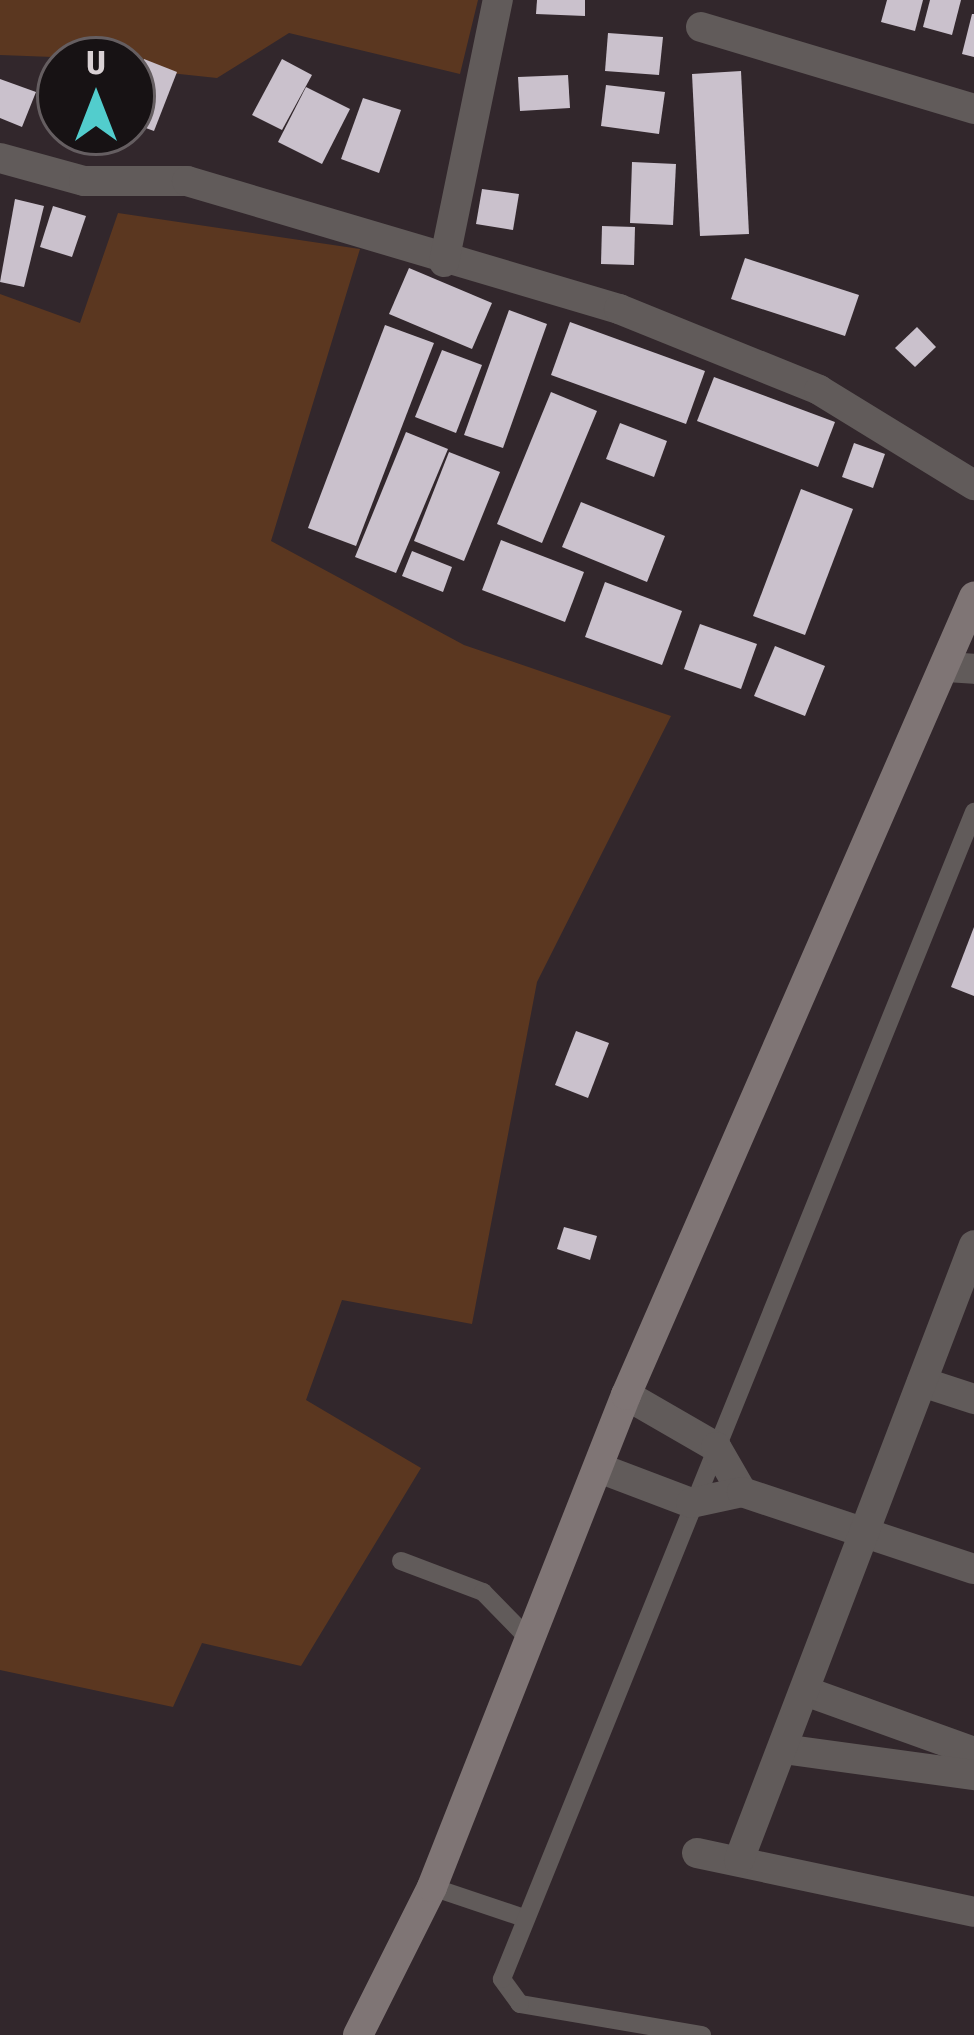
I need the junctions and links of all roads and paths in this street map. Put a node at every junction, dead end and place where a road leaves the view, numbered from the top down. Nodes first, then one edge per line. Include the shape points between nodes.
1 (498, 0) edge
2 (701, 27) dead end
3 (974, 109) edge
4 (0, 158) edge
5 (444, 262) junction
6 (974, 485) edge
7 (972, 608) edge
8 (960, 668) edge
9 (974, 812) edge
10 (972, 1256) edge
11 (922, 1382) junction
12 (626, 1395) junction
13 (974, 1399) edge
14 (716, 1447) junction
15 (599, 1468) junction
16 (742, 1492) junction
17 (691, 1503) junction
18 (864, 1533) junction
19 (401, 1561) dead end
20 (974, 1569) edge
21 (526, 1636) junction
22 (805, 1691) junction
23 (783, 1749) junction
24 (974, 1752) edge
25 (974, 1775) edge
26 (697, 1853) dead end
27 (739, 1860) junction
28 (432, 1887) junction
29 (974, 1912) edge
30 (520, 1917) junction
31 (358, 2035) edge
32 (702, 2035) edge

1 - 5 street
2 - 3 street
4 - 5 street via 84,181 187,181
5 - 6 street via 717,344 818,390
7 - 8 main road
8 - 12 main road
9 - 14 lane
10 - 11 street
11 - 13 street
11 - 18 street
12 - 14 street
12 - 15 main road
14 - 16 street
14 - 17 lane
15 - 17 street
15 - 21 main road
16 - 17 street
16 - 18 street
17 - 30 lane
18 - 20 street
18 - 22 street
19 - 21 lane via 483,1592
21 - 28 main road
22 - 23 street
22 - 24 street
23 - 25 street
23 - 27 street
26 - 27 street
27 - 29 street
28 - 30 lane
28 - 31 main road
30 - 32 lane via 502,1978 520,2004

